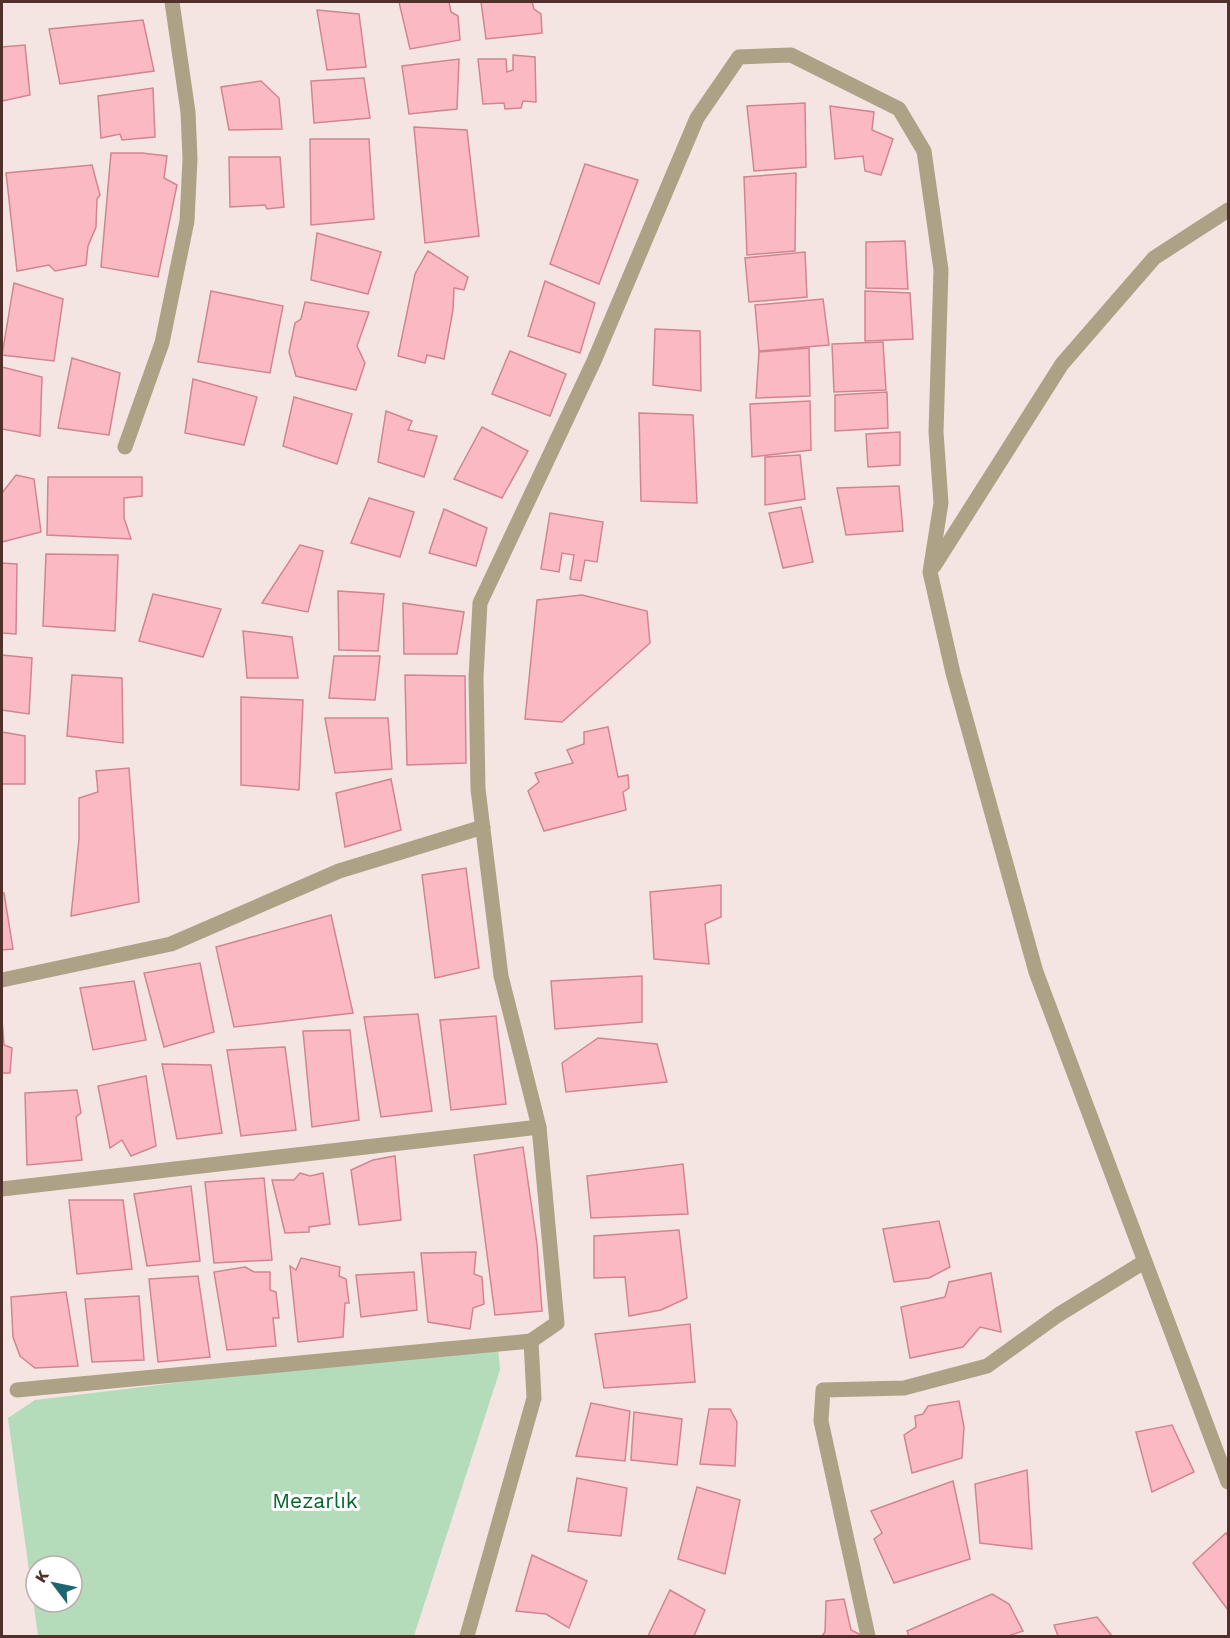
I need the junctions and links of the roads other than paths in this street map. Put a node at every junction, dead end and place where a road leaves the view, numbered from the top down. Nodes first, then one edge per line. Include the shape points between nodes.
1 (172, 2) edge
2 (1228, 210) edge
3 (125, 447) dead end
4 (930, 573) junction
5 (483, 827) junction
6 (2, 980) edge
7 (539, 1127) junction
8 (2, 1189) edge
9 (1144, 1262) junction
10 (531, 1341) junction
11 (17, 1390) dead end
12 (1228, 1482) edge
13 (467, 1636) edge
14 (868, 1636) edge

1 - 3 street via 188,112 187,220 162,343
2 - 4 street via 1154,258 1062,364
4 - 5 street via 940,503 936,432 941,270 924,151 899,109 791,55 739,57 696,118 594,362 480,603 476,677 478,789
4 - 9 street via 953,673 1036,972
5 - 6 street via 339,871 171,944
5 - 7 street via 501,976
7 - 8 street
7 - 10 street via 557,1323
9 - 12 street
9 - 14 street via 1058,1315 987,1366 904,1388 823,1390 821,1421
10 - 11 street
10 - 13 street via 534,1398

